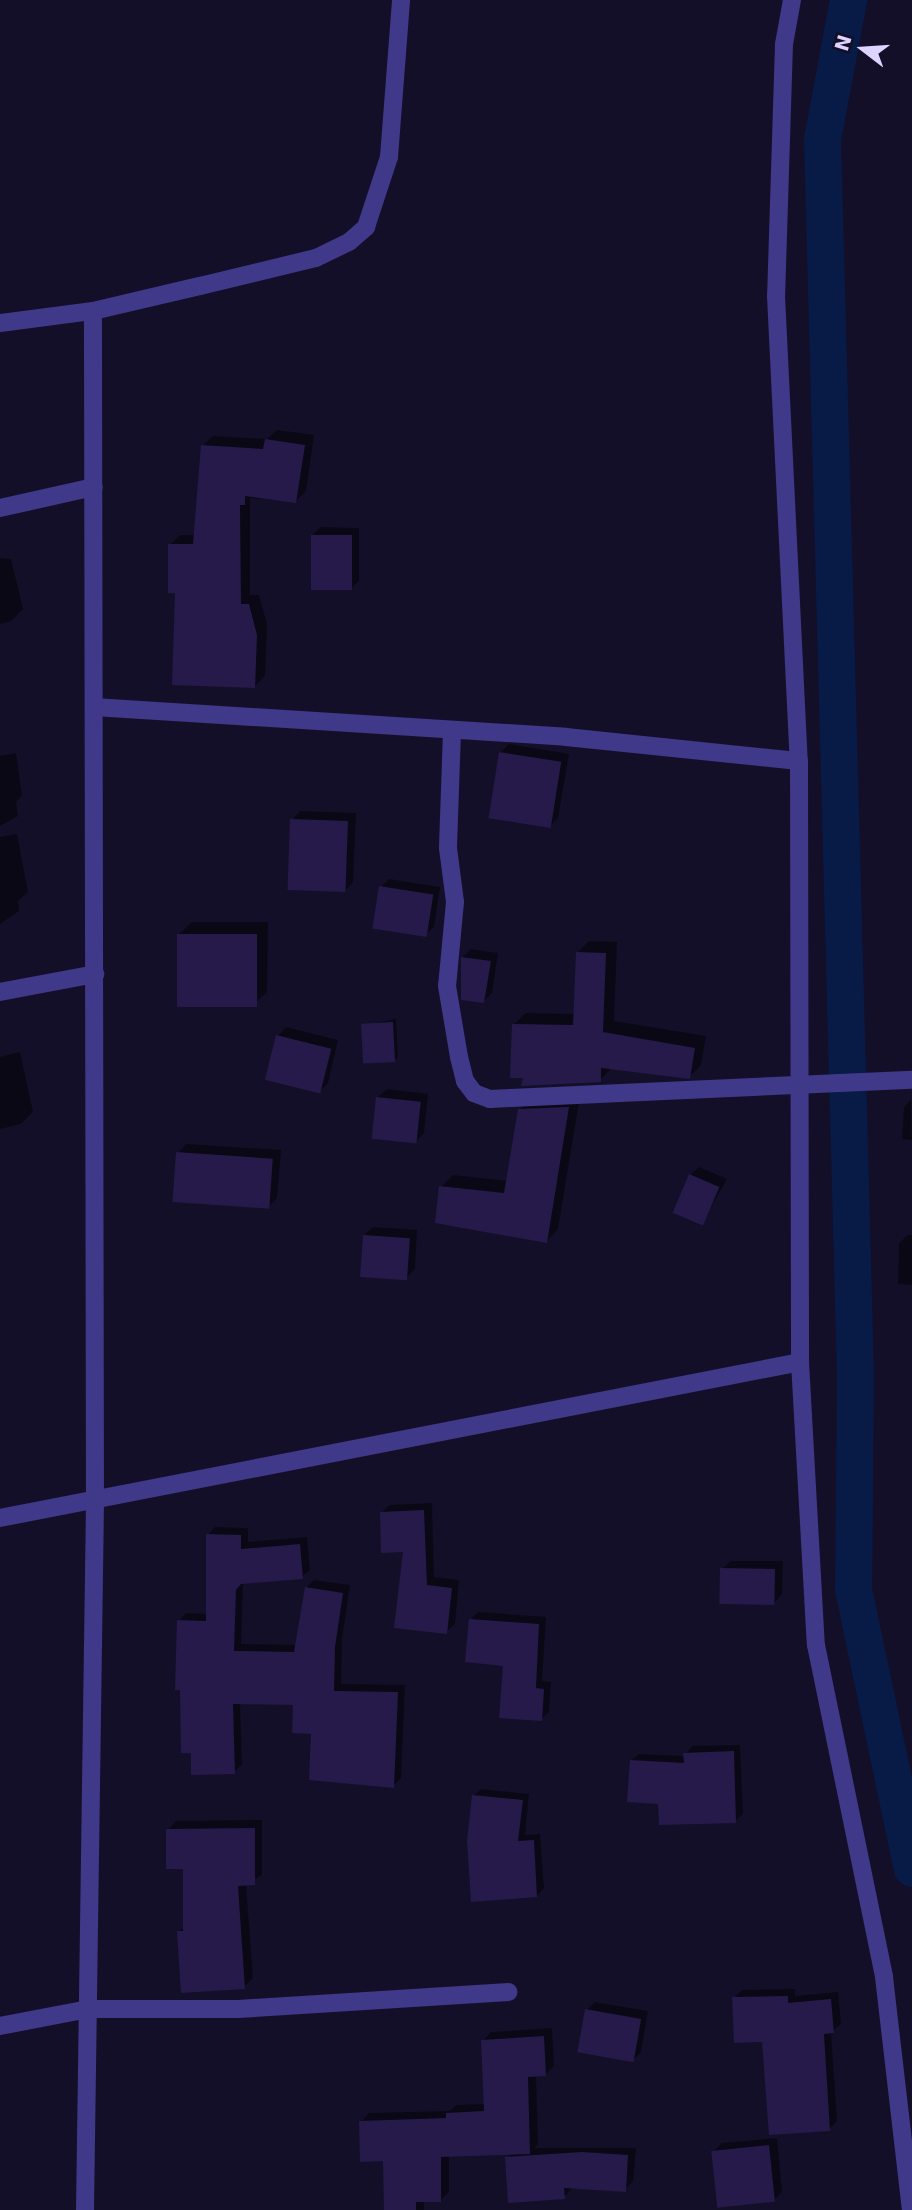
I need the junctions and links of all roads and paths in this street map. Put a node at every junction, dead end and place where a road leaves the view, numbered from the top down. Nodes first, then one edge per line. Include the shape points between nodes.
1 (401, 0) edge
2 (792, 0) edge
3 (93, 311) junction
4 (0, 323) edge
5 (94, 487) junction
6 (0, 508) edge
7 (94, 707) junction
8 (452, 732) junction
9 (799, 761) junction
10 (95, 974) junction
11 (0, 992) edge
12 (912, 1080) edge
13 (800, 1086) junction
14 (800, 1362) junction
15 (95, 1499) junction
16 (0, 1518) edge
17 (508, 1992) dead end
18 (88, 2009) junction
19 (0, 2026) edge
20 (85, 2210) edge
21 (911, 2210) edge

1 - 3 street via 389,157 366,227 349,242 317,258
2 - 9 street via 784,44 776,296
3 - 4 street
3 - 5 street
5 - 6 street
5 - 7 street
7 - 8 street
7 - 10 street
8 - 9 street via 566,737
8 - 13 street via 448,848 455,902 447,986 459,1057 474,1093 490,1099
9 - 13 street
10 - 11 street
10 - 15 street
12 - 13 street
13 - 14 street
14 - 15 street
14 - 21 street via 816,1645 884,1977
15 - 16 street
15 - 18 street
17 - 18 street via 238,2009
18 - 19 street
18 - 20 street

